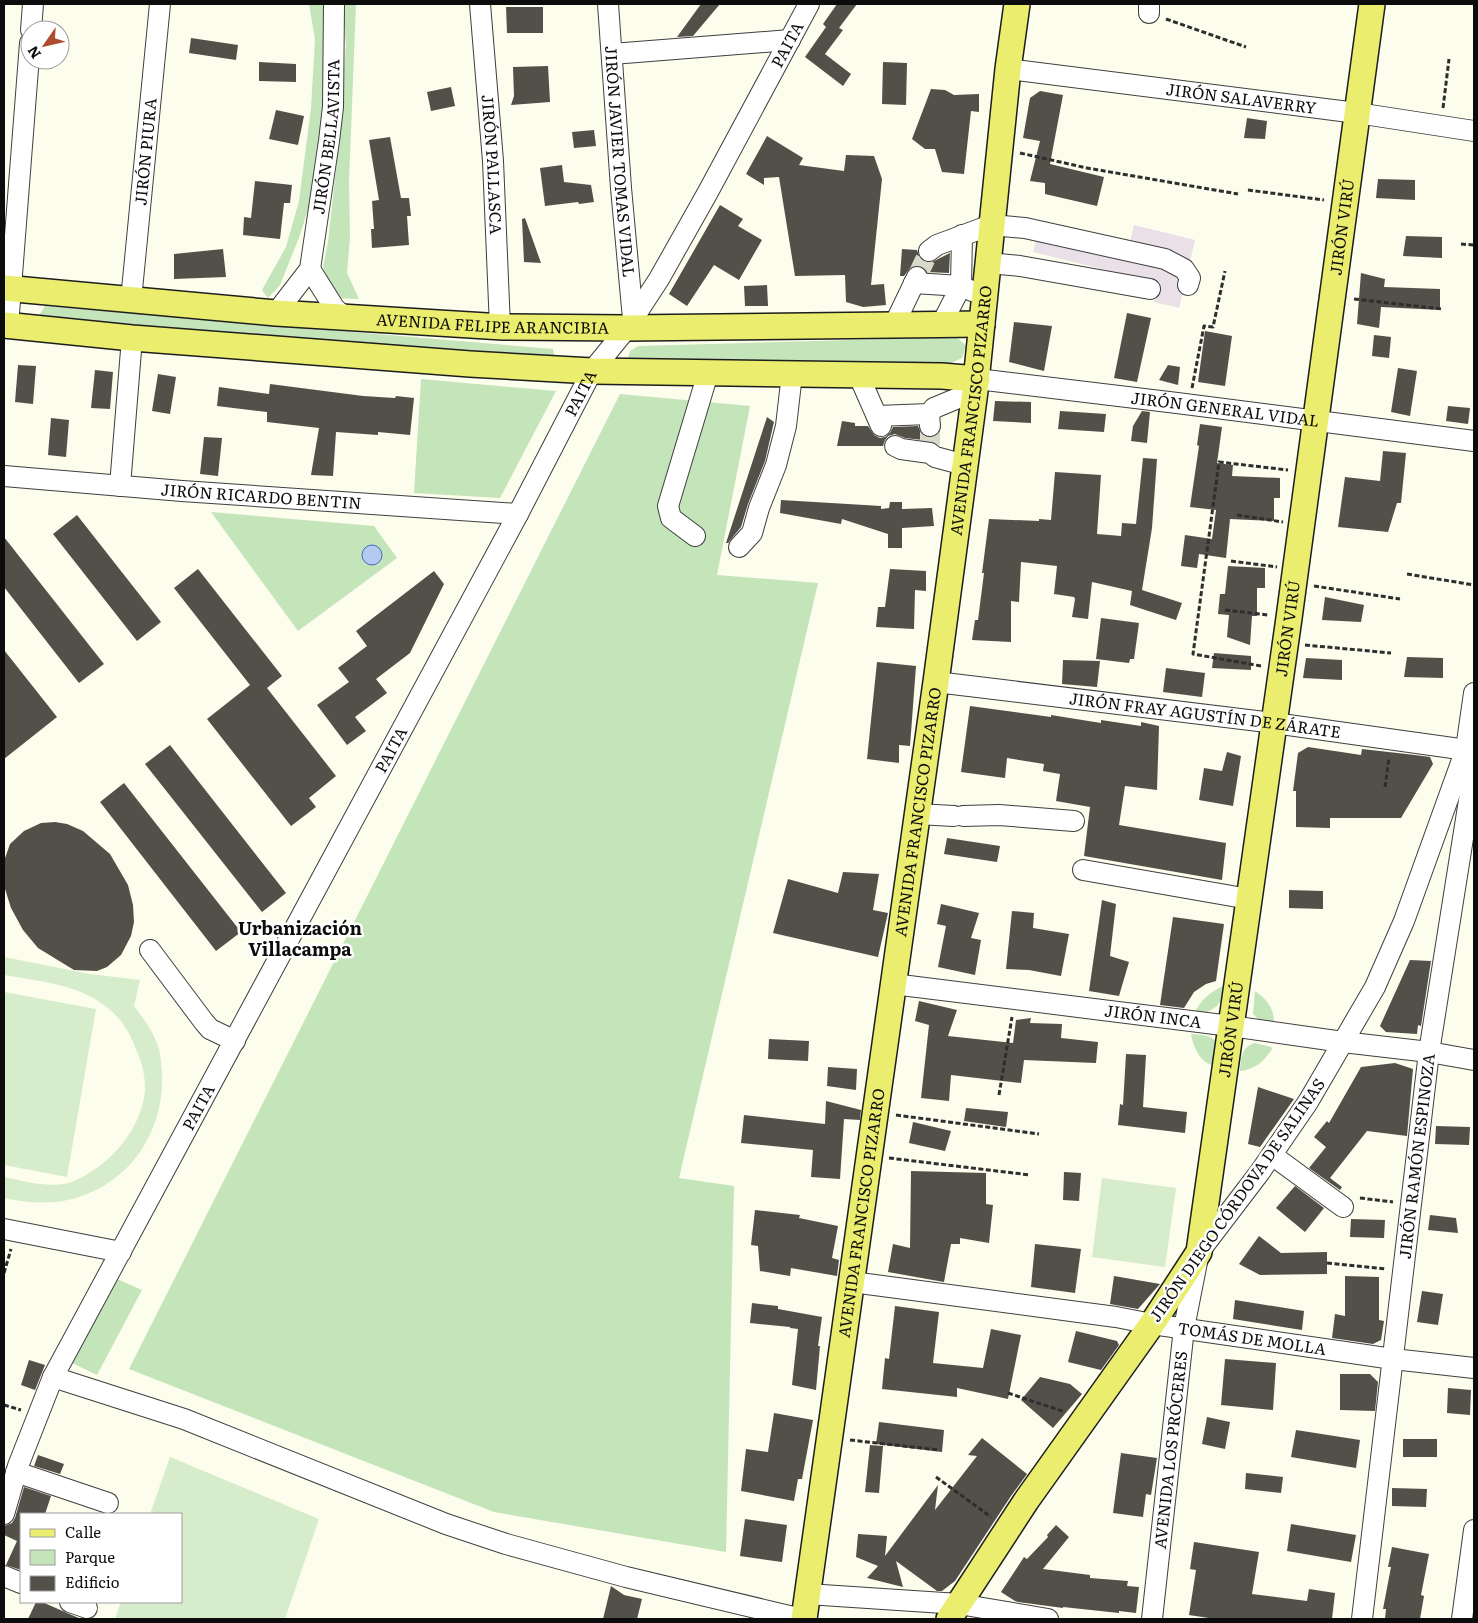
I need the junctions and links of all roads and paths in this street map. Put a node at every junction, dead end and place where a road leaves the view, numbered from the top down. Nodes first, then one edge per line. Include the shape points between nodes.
1 (33, 4) edge
2 (160, 4) edge
3 (334, 4) edge
4 (480, 4) edge
5 (608, 4) edge
6 (809, 4) edge
7 (1016, 4) edge
8 (1372, 4) edge
9 (1149, 8) edge
10 (32, 20) edge
11 (790, 40) junction
12 (1246, 46) dead end
13 (612, 54) junction
14 (1450, 59) dead end
15 (1008, 69) junction
16 (27, 70) edge
17 (1357, 113) junction
18 (1440, 126) junction
19 (1474, 132) edge
20 (1000, 147) junction
21 (1248, 190) dead end
22 (1238, 194) dead end
23 (1346, 203) junction
24 (992, 225) junction
25 (962, 235) junction
26 (1461, 244) dead end
27 (1474, 245) edge
28 (929, 251) tunnel mouth
29 (988, 263) junction
30 (310, 269) junction
31 (1225, 271) dead end
32 (1188, 285) dead end
33 (961, 286) junction
34 (7, 288) edge
35 (1150, 289) dead end
36 (1332, 296) junction
37 (986, 297) junction
38 (131, 300) junction
39 (1442, 309) dead end
40 (276, 313) junction
41 (348, 319) junction
42 (630, 324) junction
43 (982, 324) junction
44 (6, 325) edge
45 (894, 325) junction
46 (941, 325) junction
47 (500, 327) junction
48 (132, 338) junction
49 (592, 371) junction
50 (708, 373) junction
51 (792, 374) junction
52 (859, 376) junction
53 (976, 385) junction
54 (1188, 404) junction
55 (1315, 421) junction
56 (930, 435) junction
57 (1474, 441) edge
58 (895, 446) dead end
59 (965, 465) junction
60 (1308, 473) junction
61 (4, 476) edge
62 (120, 486) junction
63 (518, 514) junction
64 (1237, 515) dead end
65 (1300, 525) junction
66 (695, 536) dead end
67 (739, 547) dead end
68 (1231, 561) dead end
69 (1408, 574) dead end
70 (1294, 576) junction
71 (1474, 584) edge
72 (1400, 599) dead end
73 (1225, 610) dead end
74 (1289, 618) junction
75 (1285, 643) junction
76 (1391, 653) dead end
77 (1281, 669) junction
78 (936, 682) junction
79 (1474, 693) edge
80 (1274, 723) junction
81 (1392, 739) junction
82 (1470, 750) edge
83 (1385, 787) dead end
84 (917, 814) junction
85 (1074, 821) dead end
86 (1083, 870) dead end
87 (1249, 899) junction
88 (150, 950) dead end
89 (893, 984) junction
90 (1015, 999) junction
91 (1231, 1026) junction
92 (235, 1041) junction
93 (1343, 1042) junction
94 (1429, 1052) junction
95 (1474, 1060) edge
96 (998, 1095) dead end
97 (875, 1112) junction
98 (1039, 1134) dead end
99 (1272, 1154) junction
100 (869, 1155) junction
101 (1030, 1175) dead end
102 (1348, 1202) joint
103 (1411, 1204) junction
104 (10, 1231) edge
105 (121, 1252) junction
106 (1198, 1252) junction
107 (1327, 1263) dead end
108 (1404, 1271) junction
109 (4, 1273) edge
110 (852, 1282) junction
111 (1152, 1324) junction
112 (1184, 1328) junction
113 (1394, 1359) junction
114 (1474, 1368) edge
115 (54, 1377) junction
116 (1008, 1393) dead end
117 (1083, 1420) junction
118 (830, 1437) junction
119 (939, 1450) dead end
120 (16, 1472) junction
121 (936, 1477) dead end
122 (108, 1503) dead end
123 (4, 1514) edge
124 (1008, 1529) junction
125 (1474, 1530) edge
126 (4, 1576) edge
127 (20, 1583) edge
128 (807, 1594) junction
129 (954, 1612) edge
130 (803, 1619) edge
131 (1048, 1619) edge
132 (1152, 1619) edge
133 (1362, 1619) edge
134 (1462, 1619) edge

1 - 10 street
2 - 38 street, JIRÓN PIURA
3 - 30 street, JIRÓN BELLAVISTA via 333,107
4 - 47 street, JIRÓN PALLASCA via 493,161
5 - 13 street, JIRÓN JAVIER TOMAS VIDAL
6 - 11 street, PAITA
7 - 15 main road, AVENIDA FRANCISCO PIZARRO
8 - 17 main road, JIRÓN VIRÚ
9 - 12 path
11 - 13 street
11 - 42 street, PAITA via 659,279
13 - 42 street, JIRÓN JAVIER TOMAS VIDAL
14 - 18 path
15 - 17 street, JIRÓN SALAVERRY
15 - 20 main road, AVENIDA FRANCISCO PIZARRO
16 - 34 street
17 - 18 street, JIRÓN SALAVERRY
17 - 23 main road, JIRÓN VIRÚ
18 - 19 street, JIRÓN SALAVERRY
20 - 22 path via 1088,168
20 - 24 main road, AVENIDA FRANCISCO PIZARRO
21 - 23 path
23 - 36 main road, JIRÓN VIRÚ
24 - 25 street
24 - 29 main road, AVENIDA FRANCISCO PIZARRO
24 - 32 street via 1025,228 1165,260 1184,269 1190,278
25 - 28 street
25 - 33 street
26 - 27 path
29 - 35 street
29 - 37 main road, AVENIDA FRANCISCO PIZARRO
30 - 40 street, JIRÓN BELLAVISTA
30 - 41 street via 335,309
31 - 54 path via 1213,328 1204,326
33 - 37 street
33 - 45 street via 916,280
33 - 46 street
34 - 38 main road, AVENIDA FELIPE ARANCIBIA
34 - 44 street
36 - 39 path
36 - 55 main road, JIRÓN VIRÚ
37 - 43 main road, AVENIDA FRANCISCO PIZARRO
38 - 40 main road, AVENIDA FELIPE ARANCIBIA
40 - 41 main road, AVENIDA FELIPE ARANCIBIA
41 - 47 main road, AVENIDA FELIPE ARANCIBIA
42 - 45 main road, AVENIDA FELIPE ARANCIBIA
42 - 47 main road, AVENIDA FELIPE ARANCIBIA
42 - 49 street, PAITA
43 - 46 main road, AVENIDA FELIPE ARANCIBIA
43 - 53 main road, AVENIDA FRANCISCO PIZARRO
44 - 48 main road
45 - 46 main road, AVENIDA FELIPE ARANCIBIA
48 - 49 main road
48 - 62 street
49 - 50 main road
49 - 63 street, PAITA
50 - 51 main road
50 - 66 street via 668,506 672,518
51 - 52 main road
51 - 67 street via 786,426 776,465 758,508 752,533
52 - 53 main road via 942,376
52 - 56 street via 879,421
53 - 54 street, JIRÓN GENERAL VIDAL
53 - 56 street via 934,408
53 - 59 main road, AVENIDA FRANCISCO PIZARRO
54 - 55 street, JIRÓN GENERAL VIDAL
55 - 57 street, JIRÓN GENERAL VIDAL
55 - 60 main road, JIRÓN VIRÚ
56 - 58 street via 901,449
56 - 59 street via 935,457
59 - 78 main road, AVENIDA FRANCISCO PIZARRO
60 - 65 main road, JIRÓN VIRÚ
60 - 77 path via 1219,462 1194,654
61 - 62 street, JIRÓN RICARDO BENTIN
62 - 63 street, JIRÓN RICARDO BENTIN
63 - 92 street, PAITA
64 - 65 path
65 - 70 main road, JIRÓN VIRÚ
68 - 70 path
69 - 71 path
70 - 72 path
70 - 74 main road, JIRÓN VIRÚ
73 - 74 path
74 - 75 main road, JIRÓN VIRÚ
75 - 76 path
75 - 77 main road, JIRÓN VIRÚ
77 - 80 main road, JIRÓN VIRÚ
78 - 80 street, JIRÓN FRAY AGUSTÍN DE ZÁRATE
78 - 84 main road, AVENIDA FRANCISCO PIZARRO
79 - 82 street, JIRÓN RAMÓN ESPINOZA
80 - 81 street, JIRÓN FRAY AGUSTÍN DE ZÁRATE
80 - 87 main road, JIRÓN VIRÚ
81 - 82 street, JIRÓN FRAY AGUSTÍN DE ZÁRATE
81 - 83 path
82 - 93 street, JIRÓN DIEGO CÓRDOVA DE SALINAS via 1391,954
82 - 94 street, JIRÓN RAMÓN ESPINOZA via 1470,794
84 - 85 street via 999,815
84 - 89 main road, AVENIDA FRANCISCO PIZARRO
86 - 87 street
87 - 91 main road, JIRÓN VIRÚ
88 - 92 street via 210,1029
89 - 90 street, JIRÓN INCA
89 - 97 main road, AVENIDA FRANCISCO PIZARRO
90 - 91 street, JIRÓN INCA
90 - 96 path
91 - 93 street, JIRÓN INCA
91 - 106 main road, JIRÓN VIRÚ
92 - 105 street, PAITA
93 - 94 street, JIRÓN INCA
93 - 99 street, JIRÓN DIEGO CÓRDOVA DE SALINAS via 1308,1102
94 - 95 street, JIRÓN INCA
94 - 103 street, JIRÓN RAMÓN ESPINOZA
97 - 98 path
97 - 100 main road, AVENIDA FRANCISCO PIZARRO
99 - 102 street
99 - 106 street, JIRÓN DIEGO CÓRDOVA DE SALINAS
100 - 101 path
100 - 110 main road, AVENIDA FRANCISCO PIZARRO
102 - 103 path
103 - 108 street, JIRÓN RAMÓN ESPINOZA
104 - 105 street
104 - 109 path
105 - 115 street, PAITA
106 - 111 main road, JIRÓN DIEGO CÓRDOVA DE SALINAS
106 - 112 street, AVENIDA LOS PRÓCERES
107 - 108 path
108 - 113 street, JIRÓN RAMÓN ESPINOZA
110 - 111 street, TOMÁS DE MOLLA
110 - 118 main road, AVENIDA FRANCISCO PIZARRO
111 - 112 street, TOMÁS DE MOLLA
111 - 117 main road, JIRÓN DIEGO CÓRDOVA DE SALINAS
112 - 113 street, TOMÁS DE MOLLA
112 - 132 street, AVENIDA LOS PRÓCERES
113 - 114 street, TOMÁS DE MOLLA
113 - 133 street, JIRÓN RAMÓN ESPINOZA
115 - 120 street, PAITA
115 - 130 street via 192,1422 446,1524 506,1544 626,1577
116 - 117 path
117 - 124 main road, JIRÓN DIEGO CÓRDOVA DE SALINAS
118 - 119 path
118 - 128 main road, AVENIDA FRANCISCO PIZARRO
120 - 122 street
120 - 123 street, PAITA
121 - 124 path
124 - 129 main road, JIRÓN DIEGO CÓRDOVA DE SALINAS
125 - 134 street
126 - 127 street
128 - 129 street
128 - 130 main road, AVENIDA FRANCISCO PIZARRO
129 - 131 street

